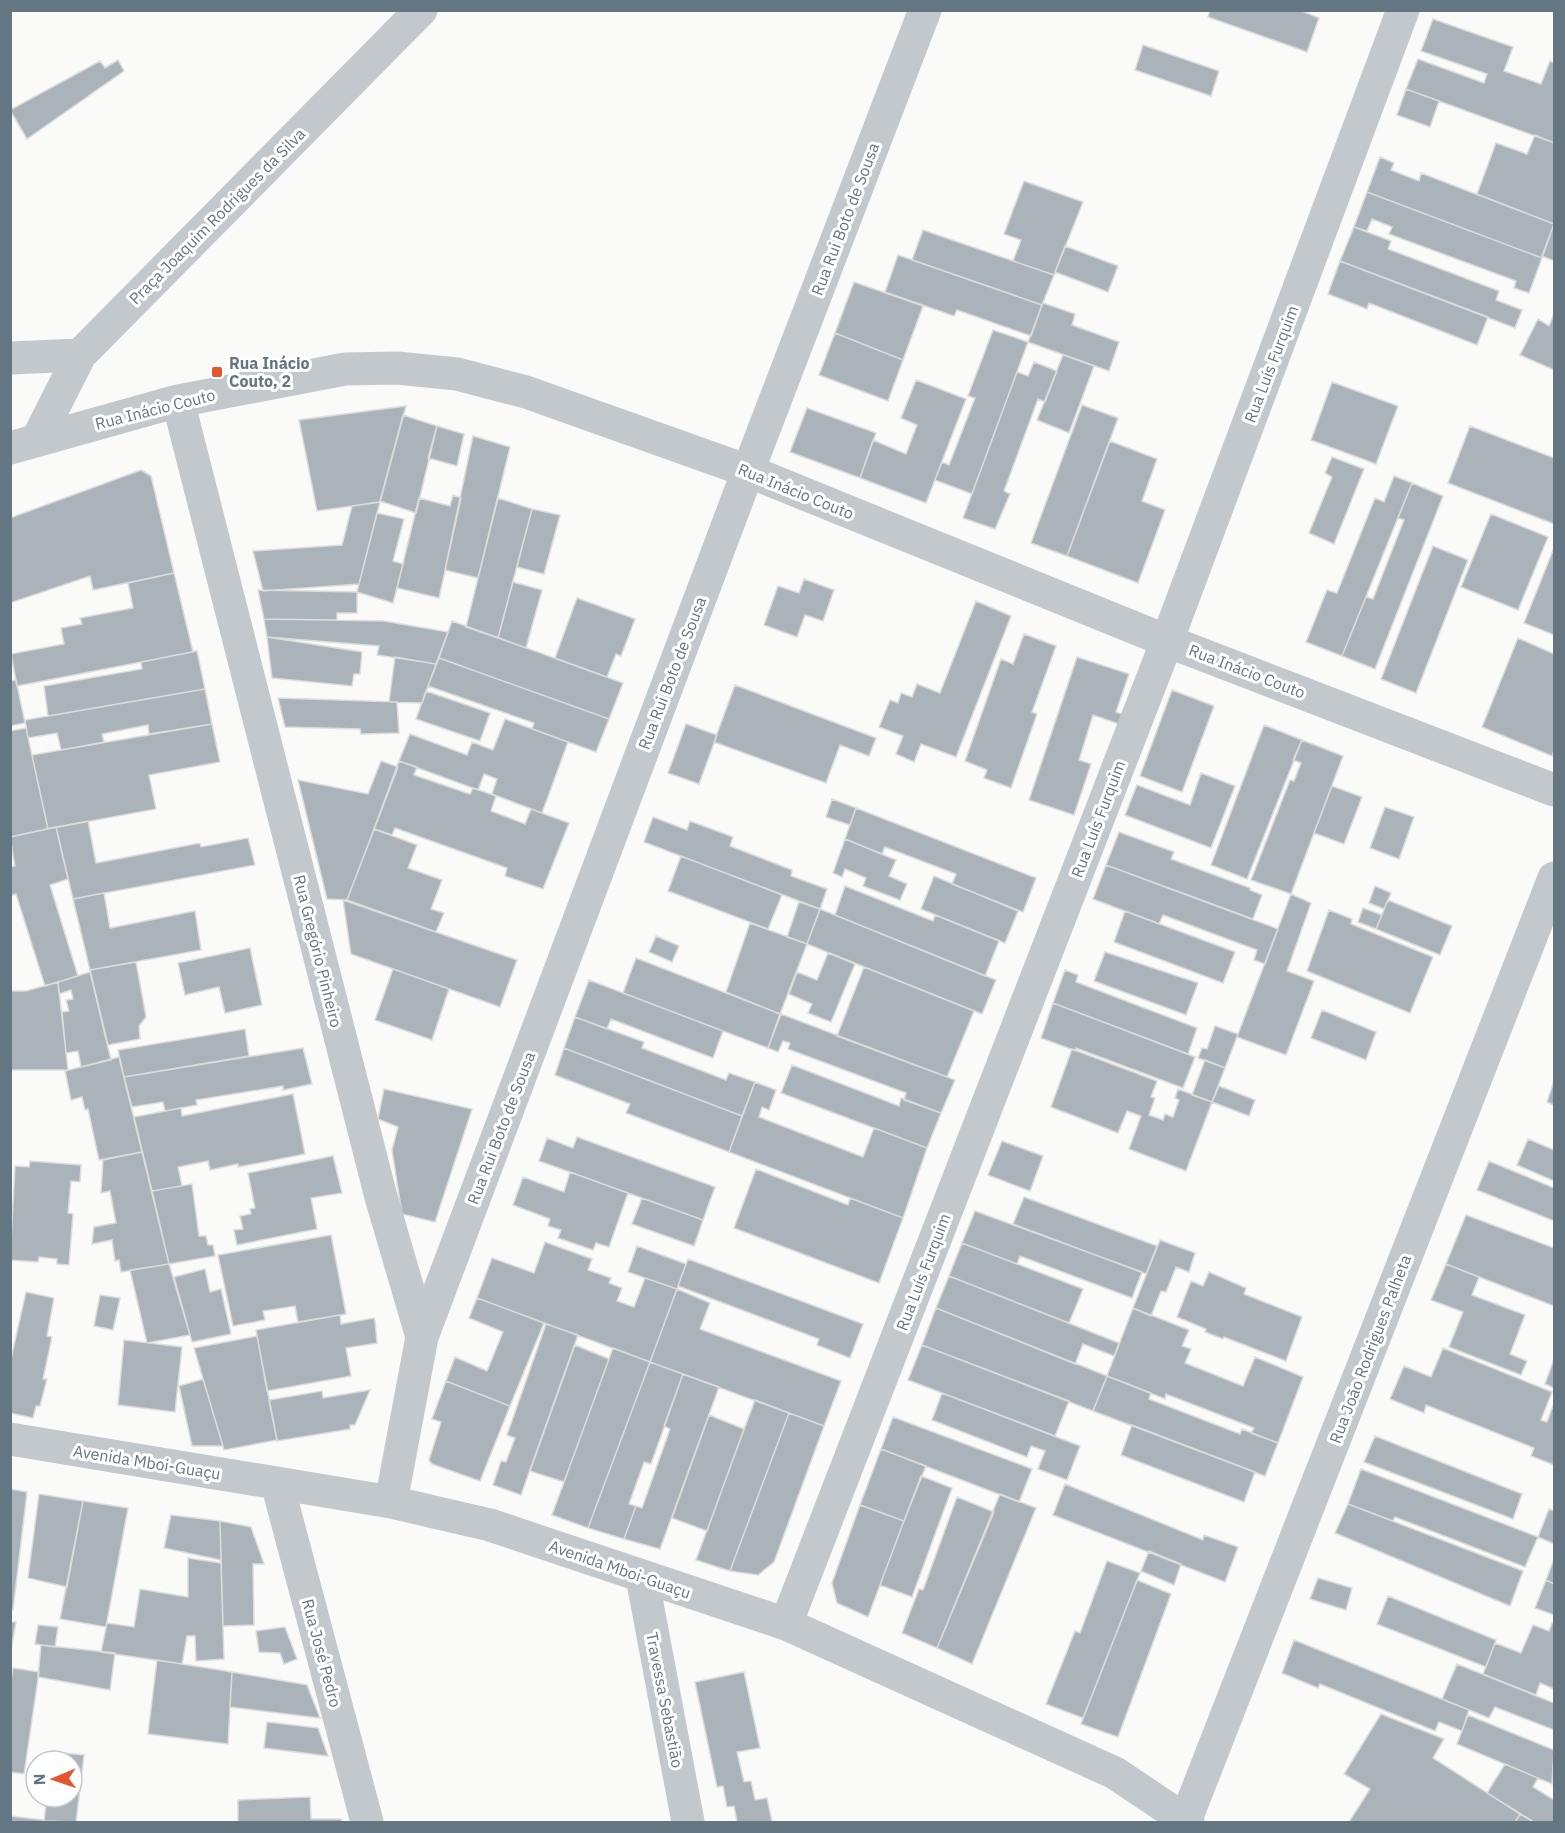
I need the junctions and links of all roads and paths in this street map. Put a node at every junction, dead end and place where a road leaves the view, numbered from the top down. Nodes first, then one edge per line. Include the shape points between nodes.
1 (421, 10) edge
2 (925, 10) edge
3 (1403, 10) edge
4 (80, 355) junction
5 (10, 358) edge
6 (178, 401) junction
7 (24, 444) edge
8 (748, 471) junction
9 (1167, 641) junction
10 (1554, 790) edge
11 (1554, 878) edge
12 (422, 1337) junction
13 (10, 1439) edge
14 (277, 1483) junction
15 (391, 1502) junction
16 (642, 1577) junction
17 (786, 1624) junction
18 (1187, 1821) edge
19 (367, 1822) edge
20 (688, 1822) edge

1 - 4 street, Praça Joaquim Rodrigues da Silva
2 - 8 street, Rua Rui Boto de Sousa
3 - 9 street, Rua Luís Furquim
4 - 5 street
4 - 7 street, Praça Joaquim Rodrigues da Silva
6 - 7 street, Rua Inácio Couto
6 - 8 street, Rua Inácio Couto via 345,369 397,368 457,374 526,392
6 - 12 street, Rua Gregório Pinheiro via 381,1197
8 - 9 street, Rua Inácio Couto
8 - 12 street, Rua Rui Boto de Sousa
9 - 10 street, Rua Inácio Couto
9 - 17 street, Rua Luís Furquim
11 - 18 street, Rua João Rodrigues Palheta
12 - 15 street, Rua Gregório Pinheiro
13 - 14 street, Avenida Mboi-Guaçu
14 - 15 street, Avenida Mboi-Guaçu
14 - 19 street, Rua José Pedro
15 - 16 street, Avenida Mboi-Guaçu via 490,1525
16 - 17 street, Avenida Mboi-Guaçu
16 - 20 street, Travessa Sebastião
17 - 18 street, Avenida Mboi-Guaçu via 1115,1773

